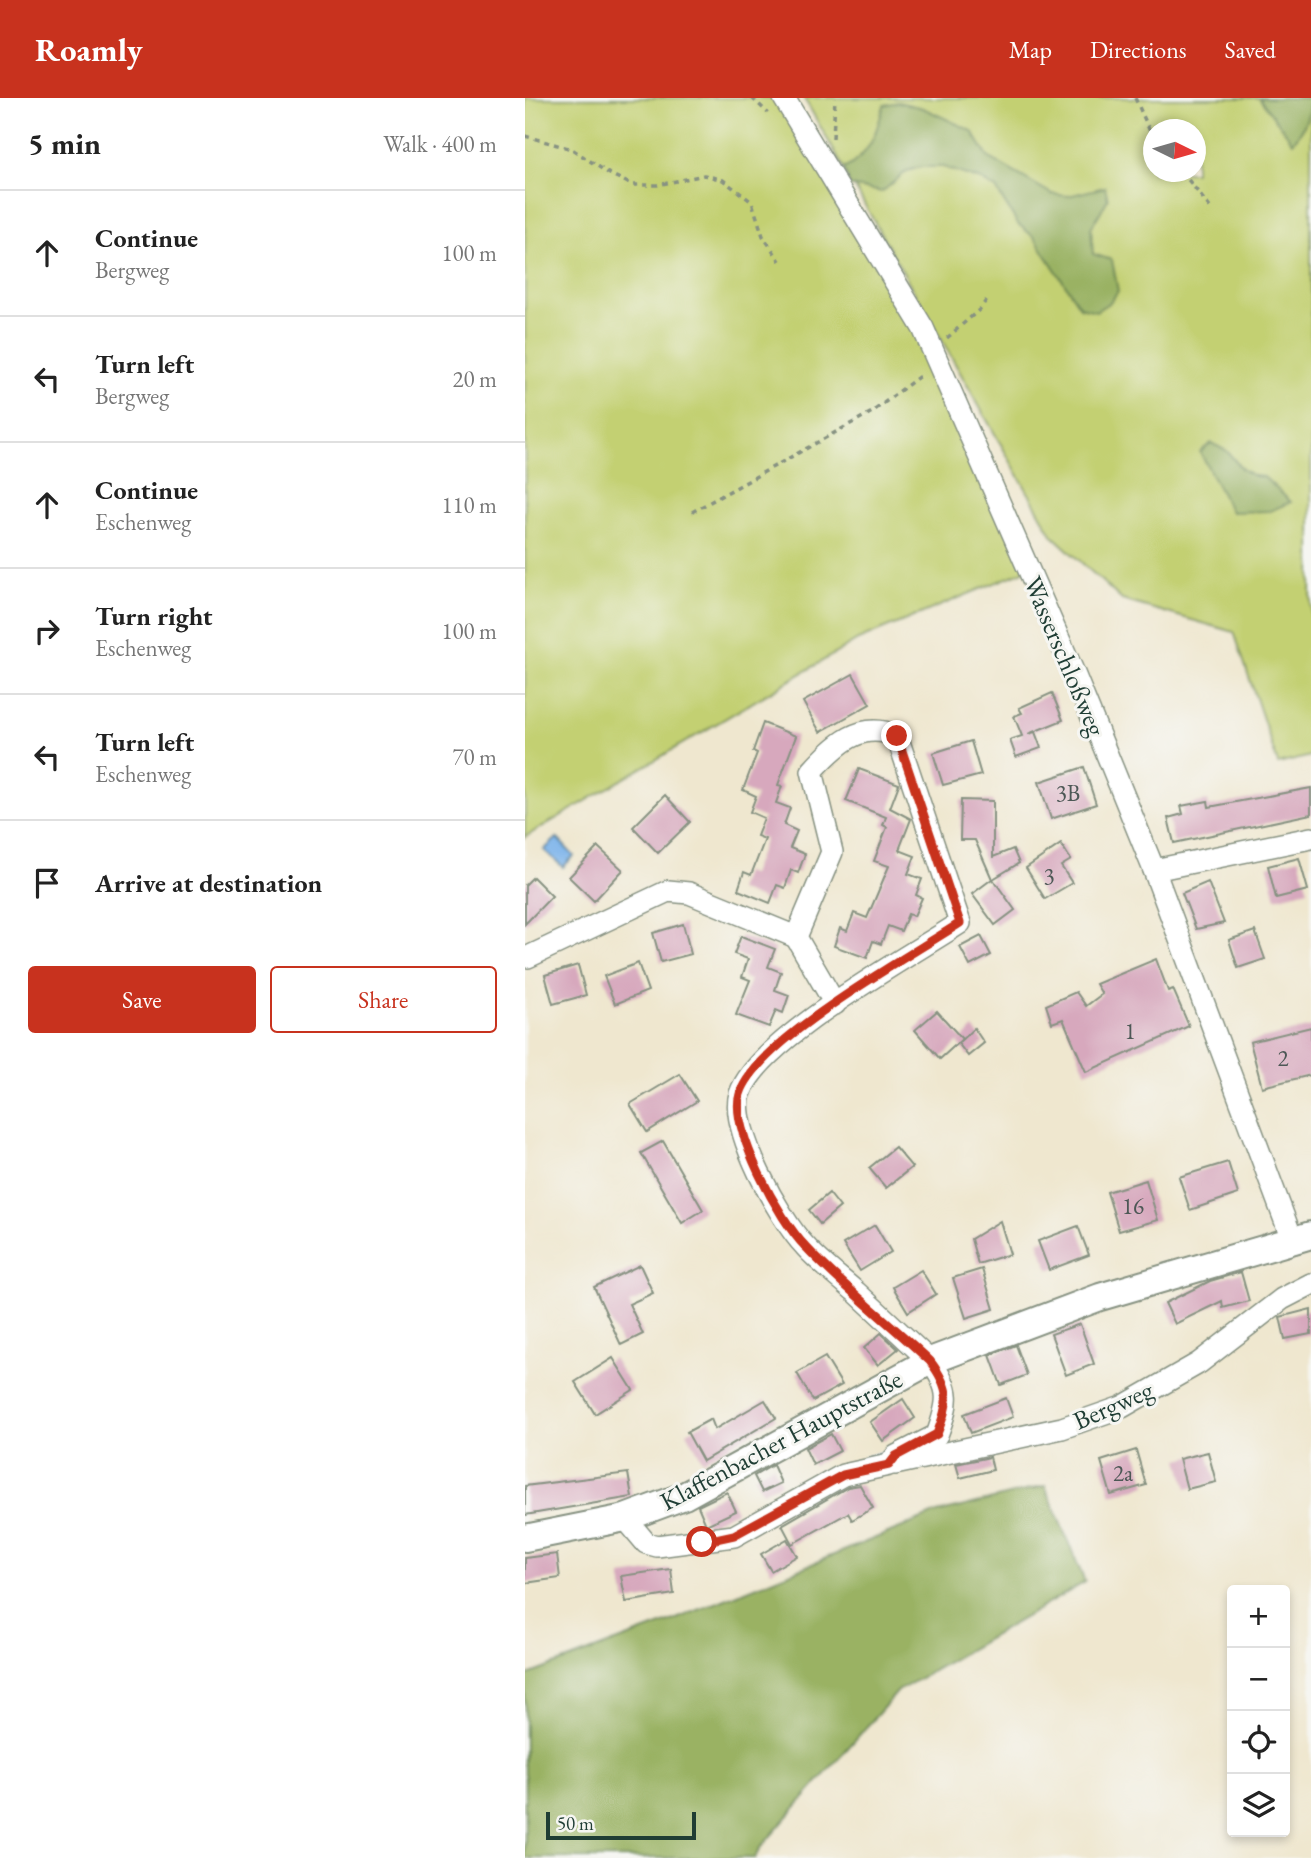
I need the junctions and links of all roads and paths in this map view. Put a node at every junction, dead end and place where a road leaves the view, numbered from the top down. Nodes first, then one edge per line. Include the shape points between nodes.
1 (784, 98) edge
2 (1135, 98) edge
3 (1144, 119) edge
4 (525, 136) edge
5 (1190, 182) edge
6 (1212, 210) dead end
7 (780, 261) dead end
8 (988, 298) dead end
9 (934, 354) junction
10 (692, 512) dead end
11 (1311, 838) edge
12 (1154, 870) junction
13 (796, 937) junction
14 (528, 957) dead end
15 (835, 1003) junction
16 (1301, 1237) edge
17 (1311, 1284) edge
18 (937, 1370) junction
19 (889, 1465) junction
20 (625, 1518) junction
21 (525, 1538) edge

1 - 9 street, Wasserschloßweg via 923,328
2 - 3 path
4 - 7 path via 572,149 632,185 658,185 704,174 723,180 752,202 763,236
5 - 6 path
8 - 9 path
9 - 10 path via 919,377 872,412
9 - 12 street, Wasserschloßweg via 1073,671
11 - 12 street
12 - 16 street, Wasserschloßweg
13 - 14 street via 689,893 668,891
13 - 15 street
13 - 15 street via 832,852 812,771 840,741 880,729 897,736 960,923
15 - 18 street via 752,1072 740,1094 737,1117 782,1215 804,1245
16 - 18 street, Klaffenbacher Hauptstraße via 1100,1297
17 - 19 street, Bergweg via 1282,1299 1199,1363 1122,1407 1062,1428
18 - 19 street, Bergweg via 948,1404 937,1434 896,1456
18 - 20 street, Klaffenbacher Hauptstraße via 684,1496
19 - 20 street, Bergweg via 843,1475 734,1535 713,1540 657,1546 646,1543
20 - 21 street, Klaffenbacher Hauptstraße

